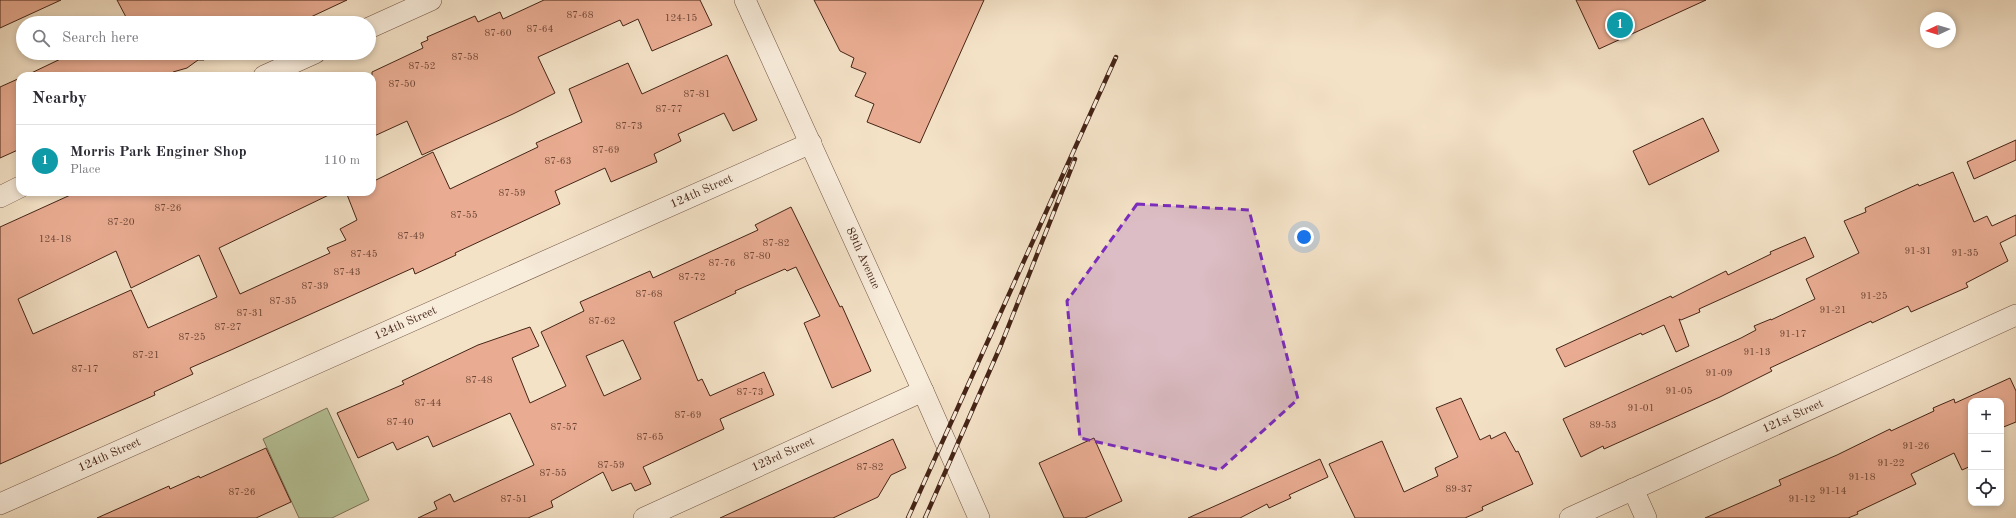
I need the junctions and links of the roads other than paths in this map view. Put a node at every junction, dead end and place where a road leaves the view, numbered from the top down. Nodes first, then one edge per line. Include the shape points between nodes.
1 (431, 0) edge
2 (745, 0) edge
3 (376, 25) edge
4 (299, 60) edge
5 (273, 72) edge
6 (811, 143) junction
7 (16, 189) edge
8 (0, 197) edge
9 (2016, 315) edge
10 (923, 391) junction
11 (1633, 490) junction
12 (0, 504) edge
13 (644, 518) edge
14 (979, 518) edge
15 (1570, 518) edge
16 (1646, 518) edge

1 - 3 street
2 - 6 street, 89th Avenue
4 - 5 street
6 - 10 street, 89th Avenue
6 - 12 street, 124th Street
7 - 8 street
9 - 11 street, 121st Street
10 - 13 street, 123rd Street
10 - 14 street, 89th Avenue
11 - 15 street, 121st Street
11 - 16 street

